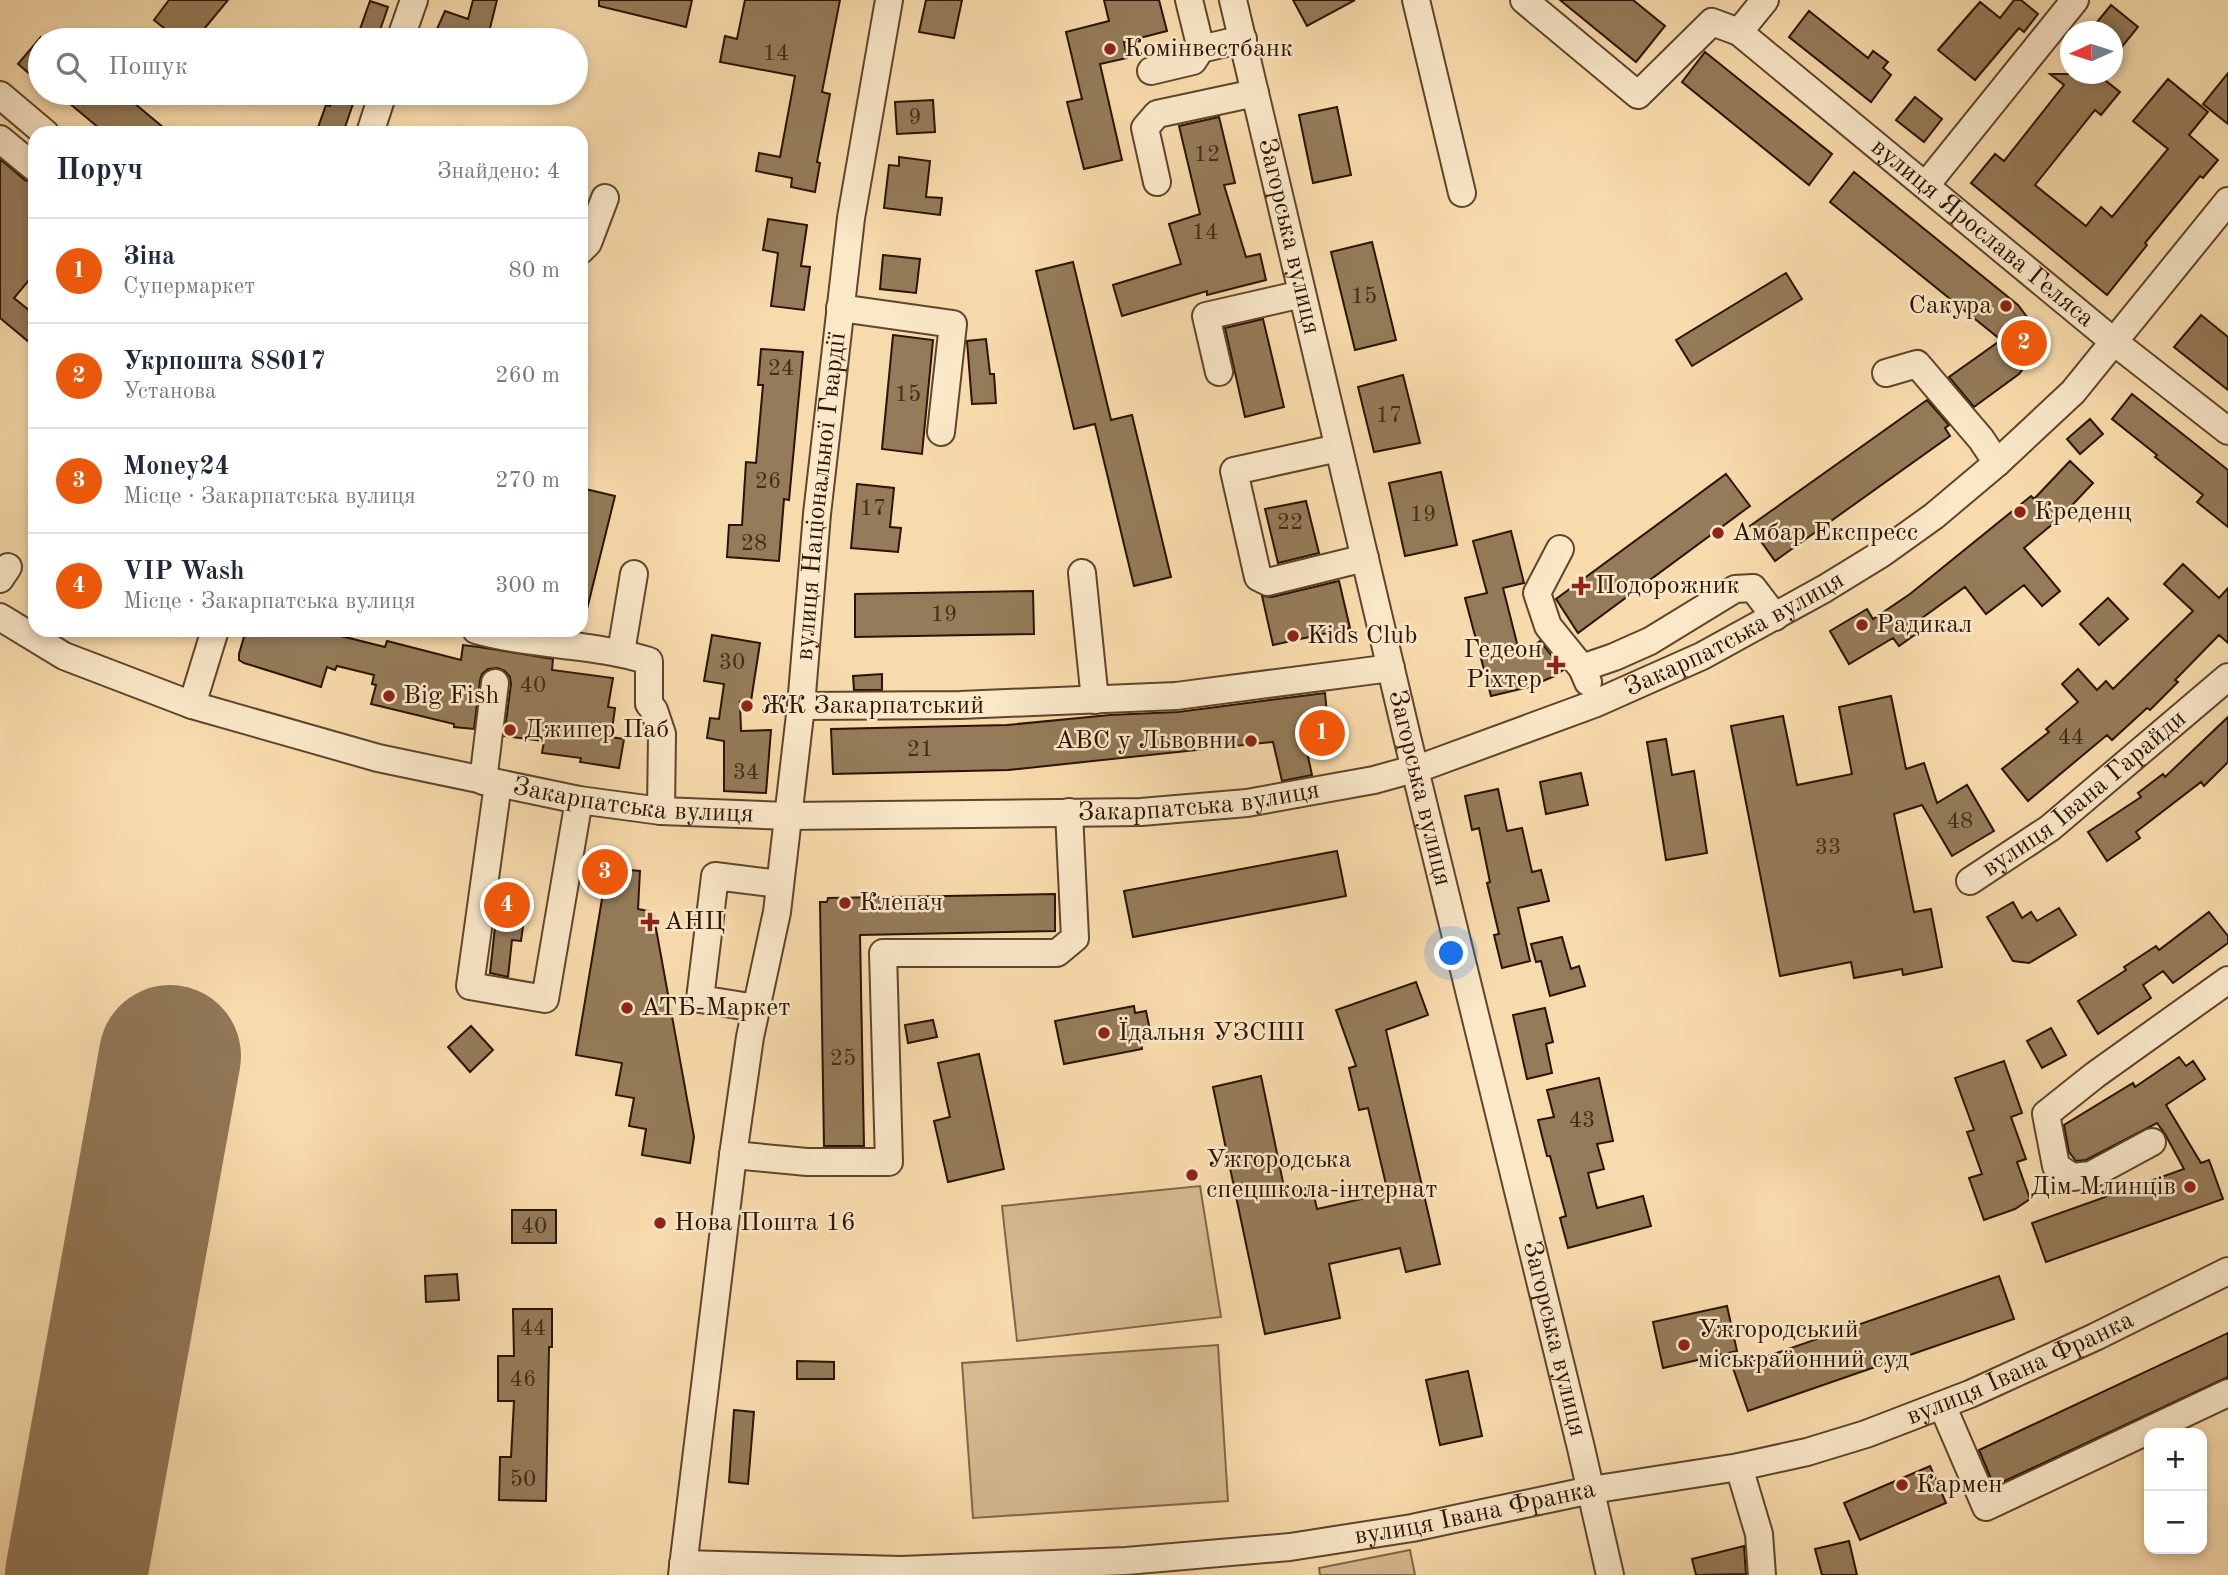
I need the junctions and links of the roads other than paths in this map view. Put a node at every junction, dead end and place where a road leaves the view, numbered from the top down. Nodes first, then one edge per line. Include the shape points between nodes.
1 (414, 0) edge
2 (889, 0) edge
3 (1189, 0) edge
4 (1233, 0) edge
5 (1416, 0) edge
6 (1524, 0) edge
7 (1765, 0) edge
8 (2075, 0) edge
9 (404, 28) edge
10 (1739, 32) junction
11 (1243, 39) junction
12 (1201, 50) junction
13 (1151, 71) dead end
14 (1255, 93) junction
15 (1, 98) edge
16 (379, 105) edge
17 (36, 126) edge
18 (372, 126) edge
19 (0, 139) edge
20 (28, 162) edge
21 (1157, 182) dead end
22 (1926, 185) junction
23 (1462, 194) dead end
24 (605, 198) dead end
25 (2228, 201) edge
26 (588, 243) edge
27 (1303, 294) junction
28 (840, 309) junction
29 (2113, 341) junction
30 (1219, 372) dead end
31 (1886, 373) dead end
32 (2228, 430) edge
33 (941, 432) dead end
34 (1338, 449) junction
35 (1997, 463) junction
36 (1560, 549) dead end
37 (1364, 558) junction
38 (1082, 573) dead end
39 (634, 574) dead end
40 (0, 617) edge
41 (1774, 617) junction
42 (28, 634) edge
43 (33, 637) edge
44 (213, 637) edge
45 (522, 637) edge
46 (621, 652) junction
47 (1391, 668) junction
48 (1582, 668) junction
49 (2228, 677) edge
50 (495, 683) dead end
51 (1095, 700) junction
52 (1594, 704) junction
53 (192, 705) junction
54 (801, 706) junction
55 (1415, 769) junction
56 (491, 783) junction
57 (579, 800) junction
58 (661, 811) junction
59 (1069, 812) junction
60 (788, 816) junction
61 (1970, 881) dead end
62 (780, 884) junction
63 (2228, 979) edge
64 (755, 1008) junction
65 (2152, 1142) dead end
66 (733, 1155) junction
67 (2228, 1271) edge
68 (2228, 1393) edge
69 (1942, 1405) junction
70 (1739, 1467) junction
71 (1591, 1490) junction
72 (1127, 1568) edge
73 (682, 1569) edge
74 (901, 1573) edge
75 (1610, 1575) edge
76 (1762, 1575) edge

1 - 9 street
2 - 28 street, вулиця Національної Гвардії
3 - 12 street
4 - 11 street, Загорська вулиця
5 - 23 street
6 - 10 street via 1638,95 1712,22
7 - 10 street
8 - 22 street
10 - 22 street, вулиця Ярослава Геляса
11 - 12 street
11 - 14 street, Загорська вулиця
12 - 13 street via 1193,61
14 - 21 street via 1157,114 1145,128
14 - 27 street, Загорська вулиця
15 - 17 street
16 - 18 street
19 - 20 street
22 - 29 street, вулиця Ярослава Геляса
24 - 26 street
25 - 29 street, Закарпатська вулиця
27 - 30 street via 1206,316
27 - 34 street, Загорська вулиця
28 - 33 street via 953,324
28 - 54 street, вулиця Національної Гвардії
29 - 32 street, вулиця Ярослава Геляса
29 - 35 street, Закарпатська вулиця via 2073,392
31 - 35 street via 1917,364
34 - 37 street, Загорська вулиця
34 - 37 street via 1234,471 1258,577 1268,582
35 - 41 street, Закарпатська вулиця via 1881,554
36 - 48 street via 1537,593 1548,626
37 - 47 street, Загорська вулиця
38 - 51 street
39 - 46 street
40 - 42 street, Закарпатська вулиця
41 - 48 street via 1753,588 1735,589 1650,641
41 - 52 street, Закарпатська вулиця via 1702,656
43 - 53 street, Закарпатська вулиця via 64,656
44 - 53 street
45 - 46 street
46 - 58 street via 649,661 649,704 662,734
47 - 51 street via 1176,696
47 - 55 street, Загорська вулиця
48 - 52 street
49 - 61 street, вулиця Івана Гарайди via 2050,828
50 - 56 street
51 - 54 street
52 - 55 street, Закарпатська вулиця
53 - 56 street, Закарпатська вулиця via 379,758
54 - 60 street, вулиця Національної Гвардії
55 - 59 street, Закарпатська вулиця via 1247,803 1141,812
55 - 71 street, Загорська вулиця
56 - 57 street, Закарпатська вулиця
56 - 57 street via 470,986 545,999
57 - 58 street, Закарпатська вулиця
58 - 60 street, Закарпатська вулиця
59 - 60 street, Закарпатська вулиця
59 - 66 street via 1075,938 1057,953 883,953 889,1162 807,1162
60 - 62 street, вулиця Національної Гвардії
62 - 64 street, вулиця Національної Гвардії
62 - 64 street via 715,876 700,999
63 - 65 street via 2046,1114 2056,1166 2072,1177 2091,1175
64 - 66 street, вулиця Національної Гвардії
66 - 73 street, вулиця Національної Гвардії
67 - 69 street, вулиця Івана Франка
68 - 69 street via 1986,1507
69 - 70 street, вулиця Івана Франка via 1866,1434
70 - 71 street, вулиця Івана Франка
70 - 76 street via 1759,1534
71 - 72 street, вулиця Івана Франка via 1412,1528
71 - 75 street, Загорська вулиця
72 - 74 street, вулиця Івана Франка
73 - 74 street, вулиця Івана Франка

